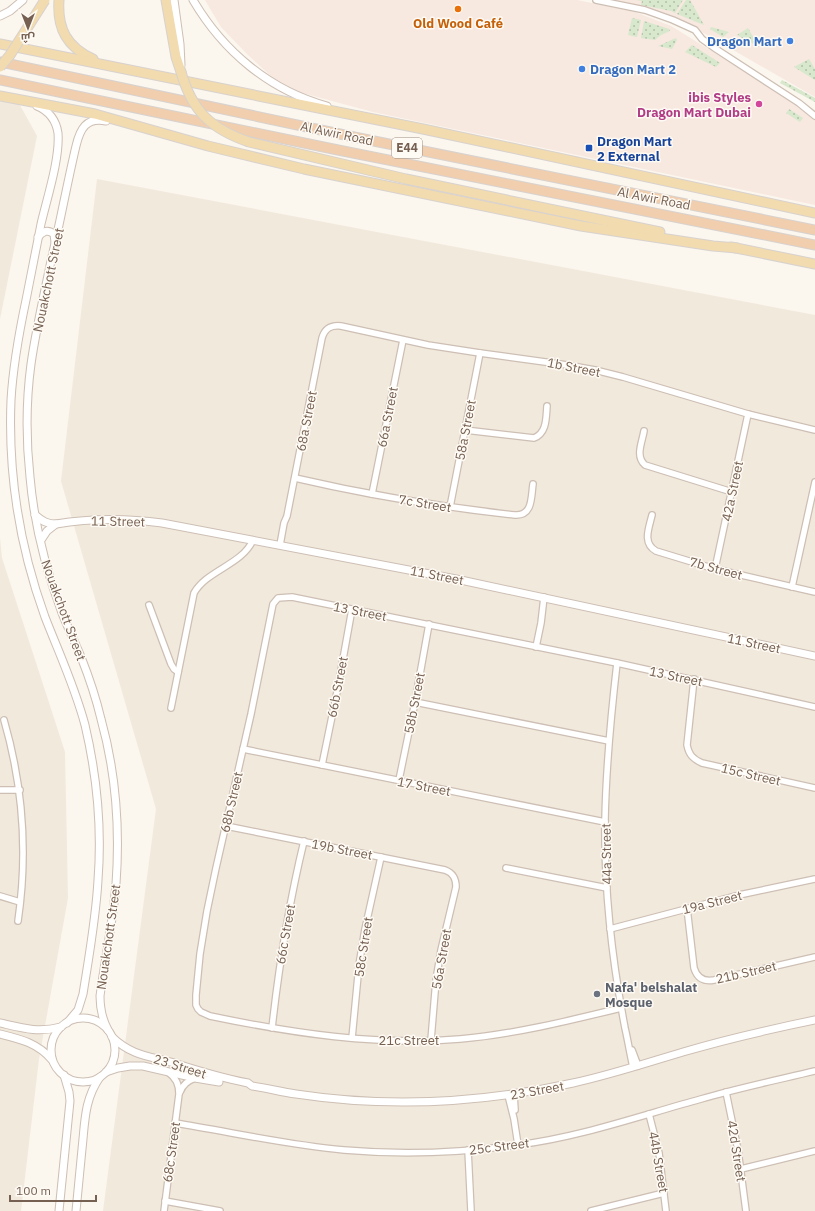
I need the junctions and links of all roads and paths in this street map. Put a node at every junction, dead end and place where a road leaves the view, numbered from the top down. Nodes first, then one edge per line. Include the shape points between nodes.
1 (23, 0) edge
2 (45, 0) edge
3 (59, 0) edge
4 (166, 0) edge
5 (174, 0) edge
6 (193, 0) edge
7 (596, 0) edge
8 (0, 16) edge
9 (0, 44) edge
10 (0, 62) edge
11 (0, 67) edge
12 (121, 68) junction
13 (181, 72) junction
14 (0, 80) edge
15 (1, 96) edge
16 (359, 116) junction
17 (815, 116) edge
18 (138, 127) junction
19 (792, 208) junction
20 (815, 209) edge
21 (815, 213) edge
22 (815, 230) edge
23 (38, 237) junction
24 (56, 242) junction
25 (815, 246) edge
26 (736, 248) junction
27 (815, 264) edge
28 (328, 328) joint
29 (402, 340) junction
30 (480, 353) junction
31 (547, 406) dead end
32 (748, 414) junction
33 (465, 430) junction
34 (815, 430) edge
35 (644, 431) dead end
36 (294, 478) junction
37 (815, 482) edge
38 (533, 484) dead end
39 (732, 492) junction
40 (372, 494) junction
41 (450, 507) junction
42 (35, 515) junction
43 (652, 515) dead end
44 (56, 524) junction
45 (41, 540) junction
46 (254, 540) junction
47 (282, 546) junction
48 (715, 569) junction
49 (792, 587) junction
50 (815, 592) edge
51 (278, 598) joint
52 (546, 598) junction
53 (149, 605) dead end
54 (352, 609) junction
55 (429, 624) junction
56 (536, 647) junction
57 (815, 656) edge
58 (617, 663) junction
59 (178, 672) junction
60 (694, 679) junction
61 (415, 702) junction
62 (815, 707) edge
63 (170, 708) dead end
64 (4, 720) dead end
65 (609, 742) junction
66 (244, 749) junction
67 (322, 765) junction
68 (399, 780) junction
69 (815, 788) edge
70 (0, 790) edge
71 (20, 790) junction
72 (605, 822) junction
73 (226, 826) junction
74 (304, 841) junction
75 (381, 857) junction
76 (506, 868) dead end
77 (455, 878) joint
78 (815, 879) edge
79 (607, 888) junction
80 (0, 896) edge
81 (20, 902) junction
82 (687, 908) junction
83 (18, 921) dead end
84 (610, 930) junction
85 (815, 957) edge
86 (621, 1008) junction
87 (198, 1009) joint
88 (815, 1020) edge
89 (0, 1023) edge
90 (64, 1025) junction
91 (272, 1028) junction
92 (110, 1033) junction
93 (0, 1034) edge
94 (352, 1038) junction
95 (431, 1040) junction
96 (54, 1062) junction
97 (635, 1066) junction
98 (815, 1070) edge
99 (168, 1072) junction
100 (64, 1074) junction
101 (102, 1075) junction
102 (195, 1078) junction
103 (252, 1086) junction
104 (726, 1092) junction
105 (179, 1094) junction
106 (511, 1094) junction
107 (650, 1114) junction
108 (176, 1122) junction
109 (518, 1145) junction
110 (468, 1150) junction
111 (815, 1151) edge
112 (741, 1169) junction
113 (664, 1193) junction
114 (165, 1201) junction
115 (59, 1211) edge
116 (76, 1211) edge
117 (164, 1211) edge
118 (220, 1211) edge
119 (471, 1211) edge
120 (591, 1211) edge
121 (666, 1211) edge
122 (746, 1211) edge

1 - 8 street
2 - 11 main road, bridge
3 - 12 main road via 60,24 73,46 94,60
4 - 13 main road
5 - 13 street
6 - 16 street via 216,34 234,53 270,82 316,103
7 - 17 street via 644,10 696,30 702,39
9 - 12 main road
10 - 22 highway, Al Awir Road / E44 via 377,142
12 - 16 main road
13 - 26 main road, bridge via 186,89 204,117 232,136 249,142 413,180
14 - 25 highway, Al Awir Road / E44
15 - 18 main road via 87,112
15 - 23 street, Nouakchott Street via 46,110 56,126 56,161
16 - 19 main road
18 - 24 street, Nouakchott Street via 97,119 81,130
18 - 26 main road via 304,169 562,222
19 - 20 street
19 - 21 main road
23 - 24 street via 44,231 51,232
23 - 90 street, Nouakchott Street via 14,363 10,436 12,472 30,568 45,616 76,693 84,724 93,763 99,818 98,882 83,994 78,1010
24 - 42 street, Nouakchott Street via 37,329 28,403 30,478
26 - 27 main road
28 - 29 street, 1b Street via 341,326
28 - 36 street, 68a Street via 322,338
29 - 30 street, 1b Street
29 - 40 street, 66a Street
30 - 32 street, 1b Street via 595,370
30 - 33 street, 58a Street
31 - 33 street via 544,430 534,438
32 - 34 street, 1b Street
32 - 39 street, 42a Street
33 - 41 street, 58a Street
35 - 39 street via 639,455 642,463
36 - 40 street, 7c Street
36 - 47 street, 68a Street
37 - 49 street
38 - 41 street, 7c Street via 529,508 523,514
39 - 48 street, 42a Street
40 - 41 street, 7c Street
42 - 44 street, 11 Street via 44,522
42 - 45 street, Nouakchott Street
43 - 48 street, 7b Street via 647,538 652,549
44 - 45 street
44 - 46 street, 11 Street via 91,519 126,519
45 - 92 street, Nouakchott Street via 56,594 102,720 114,786 117,819 116,886 100,996 101,1014
46 - 47 street, 11 Street
46 - 59 street via 245,552 197,589
47 - 52 street, 11 Street
48 - 49 street, 7b Street
49 - 50 street, 7b Street
51 - 54 street, 13 Street via 292,597
51 - 66 street, 68b Street via 271,608
52 - 56 street
52 - 57 street, 11 Street
53 - 59 street via 171,664
54 - 55 street, 13 Street
54 - 67 street, 66b Street
55 - 56 street, 13 Street
55 - 61 street, 58b Street
56 - 58 street, 13 Street
58 - 60 street, 13 Street
58 - 65 street, 44a Street
59 - 63 street
60 - 62 street, 13 Street
60 - 69 street, 15c Street via 688,740 693,758 702,763
61 - 65 street
61 - 68 street, 58b Street
64 - 71 street
65 - 72 street, 44a Street
66 - 67 street, 17 Street
66 - 73 street, 68b Street
67 - 68 street, 17 Street
68 - 72 street, 17 Street
70 - 71 street
71 - 81 street via 24,853
72 - 79 street, 44a Street
73 - 74 street, 19b Street
73 - 87 street, 68b Street via 200,954 196,1000
74 - 75 street, 19b Street
74 - 91 street, 66c Street via 285,929
75 - 77 street, 19b Street via 445,870
75 - 94 street, 58c Street via 359,965
76 - 79 street
77 - 95 street, 56a Street via 456,887 436,980
78 - 82 street, 19a Street
79 - 84 street, 44a Street
80 - 81 street
81 - 83 street
82 - 84 street, 19a Street
82 - 85 street, 21b Street via 694,968 698,976 705,980
84 - 86 street, 44a Street
86 - 95 street, 21c Street via 516,1032
86 - 97 street, 44a Street
87 - 91 street, 21c Street via 210,1016
88 - 97 street, 23 Street via 733,1038
89 - 90 street via 32,1030
90 - 92 street via 74,1019 89,1019 103,1025
90 - 96 street via 53,1040
91 - 94 street, 21c Street
92 - 101 street via 115,1044 114,1059
92 - 103 street, 23 Street via 136,1053
93 - 96 street via 31,1043 48,1054
94 - 95 street, 21c Street
96 - 100 street
97 - 106 street, 23 Street via 574,1083
98 - 104 street, 25c Street
99 - 101 street, 23 Street via 143,1066 130,1066
99 - 102 street, 23 Street
99 - 105 street, 68c Street via 177,1081
100 - 101 street via 77,1081 92,1080
100 - 115 street via 70,1101
101 - 116 street via 93,1087 86,1112
102 - 103 street, 23 Street
102 - 105 street via 181,1088
103 - 106 street, 23 Street via 325,1098 381,1101 433,1101
104 - 107 street, 25c Street
104 - 112 street, 42d Street
105 - 108 street, 68c Street
106 - 109 street
107 - 109 street, 25c Street via 592,1130
107 - 113 street, 44b Street via 659,1153
108 - 110 street, 25c Street via 344,1150 421,1153
108 - 114 street, 68c Street
109 - 110 street, 25c Street
110 - 119 street
111 - 112 street
112 - 122 street, 42d Street
113 - 120 street
113 - 121 street, 44b Street
114 - 117 street, 68c Street
114 - 118 street

